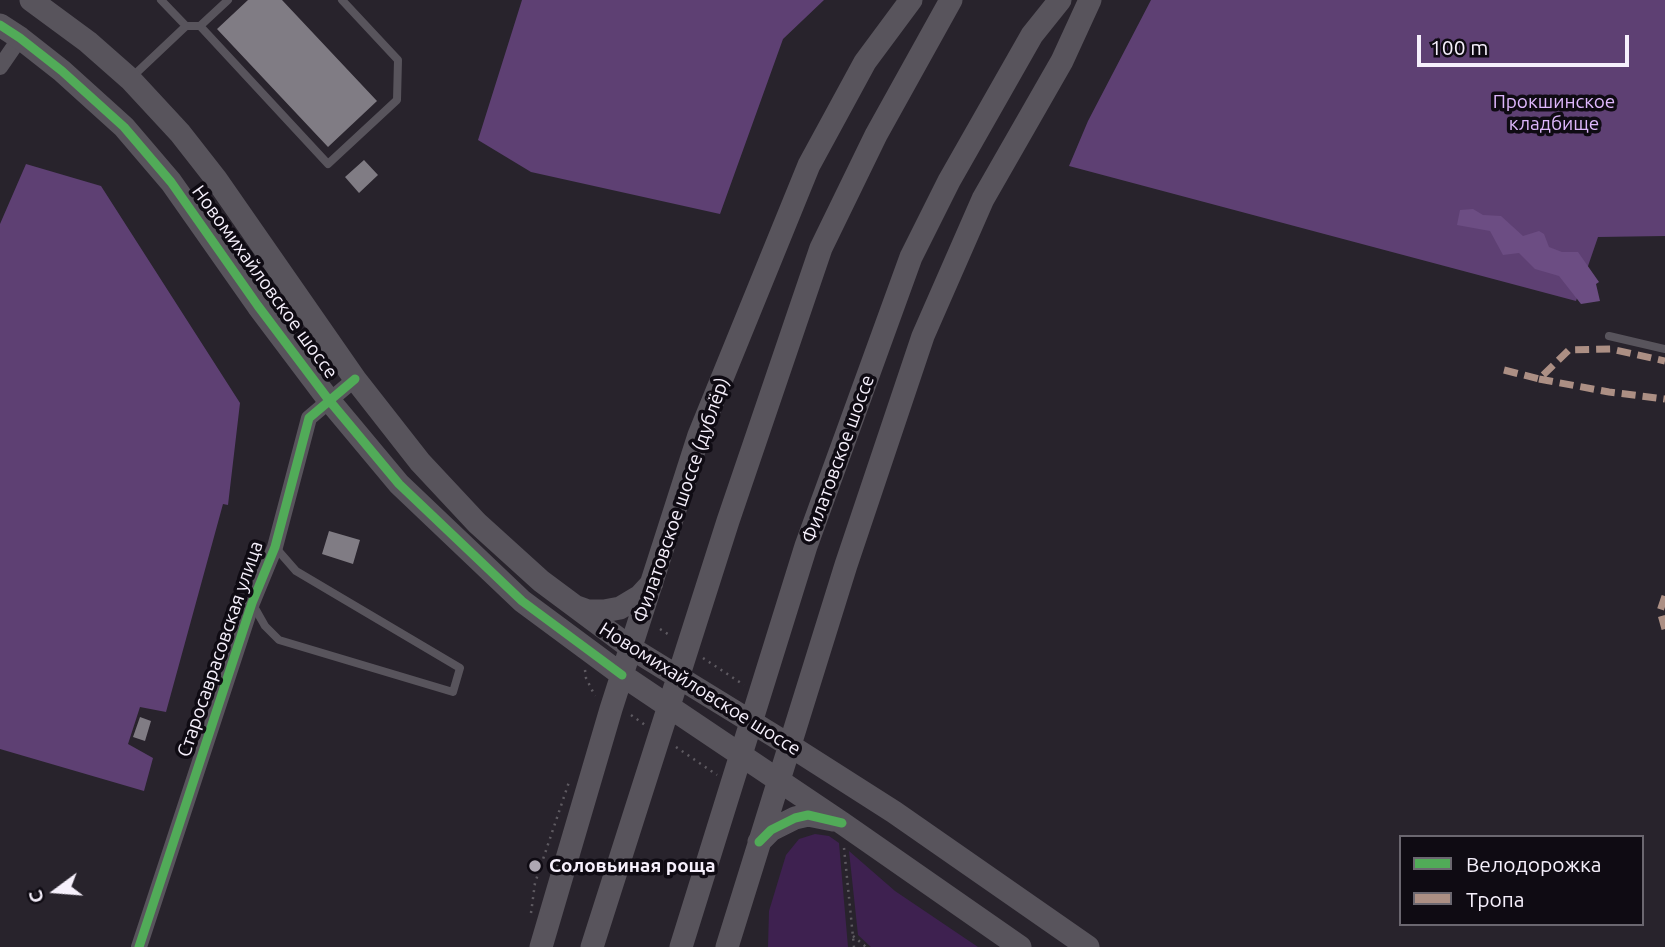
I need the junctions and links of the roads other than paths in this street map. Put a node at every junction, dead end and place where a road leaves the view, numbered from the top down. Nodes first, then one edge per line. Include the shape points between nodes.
1 (31, 0) edge
2 (161, 0) edge
3 (228, 0) edge
4 (342, 0) edge
5 (911, 0) edge
6 (951, 0) edge
7 (1060, 0) edge
8 (1090, 0) edge
9 (0, 25) edge
10 (186, 26) junction
11 (200, 26) junction
12 (20, 38) junction
13 (0, 67) edge
14 (130, 79) junction
15 (1609, 336) dead end
16 (1665, 349) edge
17 (355, 379) junction
18 (328, 399) junction
19 (275, 547) junction
20 (652, 583) junction
21 (251, 603) junction
22 (572, 605) junction
23 (631, 648) junction
24 (622, 675) junction
25 (789, 745) junction
26 (778, 780) junction
27 (843, 834) junction
28 (759, 842) junction
29 (139, 947) edge
30 (541, 947) edge
31 (592, 947) edge
32 (681, 947) edge
33 (727, 947) edge
34 (1020, 947) edge
35 (1088, 947) edge

1 - 14 main road, Новомихайловское шоссе
2 - 10 lane
3 - 11 lane
4 - 11 lane via 398,60 397,100 328,164
5 - 20 main road, Филатовское шоссе (дублёр) via 865,62 809,165 699,435
6 - 31 main road via 876,135 821,248
7 - 32 main road, Филатовское шоссе via 1032,35 911,257 806,545
8 - 25 main road via 1062,61 984,199 923,336
9 - 12 main road, Новомихайловское шоссе
10 - 11 lane
10 - 14 lane
12 - 13 street
12 - 18 main road, Новомихайловское шоссе via 124,127 171,182
14 - 17 main road, Новомихайловское шоссе via 216,179
15 - 16 lane
17 - 18 street, Старосаврасовская улица
17 - 22 main road, Новомихайловское шоссе via 420,462 477,523
18 - 19 street, Старосаврасовская улица via 309,418
18 - 24 main road, Новомихайловское шоссе via 399,484 468,552 522,601
19 - 21 street, Старосаврасовская улица
19 - 21 lane via 296,571 460,668 453,692 279,640
20 - 22 main road via 620,608 588,611
20 - 23 main road, Филатовское шоссе (дублёр)
21 - 29 street, Старосаврасовская улица
22 - 23 main road, Новомихайловское шоссе
23 - 24 main road, Филатовское шоссе (дублёр)
23 - 25 main road, Новомихайловское шоссе
24 - 26 main road, Новомихайловское шоссе
24 - 30 main road, Филатовское шоссе (дублёр)
25 - 26 main road
25 - 35 main road, Новомихайловское шоссе
26 - 27 main road, Новомихайловское шоссе
26 - 28 main road
27 - 28 main road via 808,815 771,830
27 - 34 main road, Новомихайловское шоссе
28 - 33 main road

